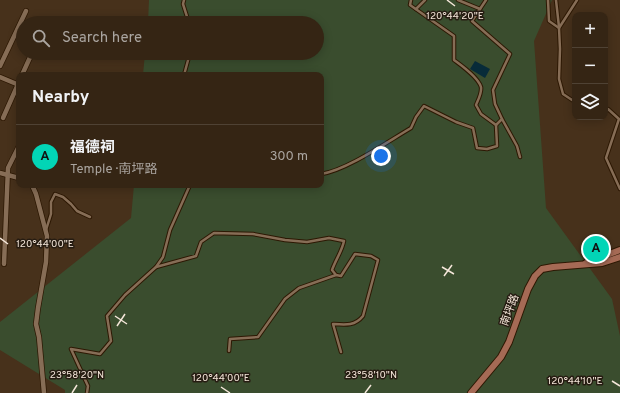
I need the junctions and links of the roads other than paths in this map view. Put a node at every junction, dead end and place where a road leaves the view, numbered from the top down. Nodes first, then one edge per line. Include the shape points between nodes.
1 (184, 0) edge
2 (411, 0) edge
3 (425, 0) edge
4 (458, 0) edge
5 (486, 0) edge
6 (548, 0) edge
7 (556, 0) edge
8 (577, 0) edge
9 (416, 9) junction
10 (480, 9) junction
11 (26, 11) dead end
12 (24, 16) edge
13 (187, 16) edge
14 (559, 28) junction
15 (16, 32) edge
16 (29, 60) edge
17 (188, 60) edge
18 (0, 66) edge
19 (23, 72) edge
20 (185, 72) edge
21 (0, 77) edge
22 (16, 83) edge
23 (16, 90) edge
24 (572, 100) edge
25 (608, 109) edge
26 (2, 118) dead end
27 (502, 119) junction
28 (496, 125) junction
29 (16, 152) edge
30 (520, 157) dead end
31 (0, 173) edge
32 (324, 174) edge
33 (8, 175) junction
34 (16, 177) edge
35 (35, 188) edge
36 (189, 188) edge
37 (620, 189) edge
38 (90, 217) dead end
39 (2, 220) edge
40 (46, 231) junction
41 (620, 250) edge
42 (620, 256) edge
43 (4, 264) dead end
44 (584, 264) junction
45 (156, 267) junction
46 (336, 275) junction
47 (229, 351) dead end
48 (341, 352) dead end
49 (44, 393) edge
50 (87, 393) edge
51 (471, 393) edge

1 - 13 lane
2 - 9 lane via 410,5
3 - 9 lane
4 - 10 lane
5 - 10 lane
6 - 14 lane via 549,21
7 - 14 lane
8 - 14 lane
9 - 28 lane via 454,36 454,60 481,86 476,105 481,114
10 - 27 lane via 472,21 510,54 493,90 495,104
11 - 12 street
14 - 24 lane via 559,79 563,94
15 - 18 street
16 - 19 street
17 - 20 lane
21 - 22 street
23 - 26 street
25 - 37 lane via 619,119 606,158
27 - 28 lane
27 - 30 lane
28 - 32 lane via 497,146 477,148 473,128 424,106 411,128 346,166
29 - 33 street via 8,168
31 - 33 street
33 - 34 street
33 - 39 street
35 - 40 street
36 - 45 lane via 170,230 163,257
38 - 40 lane via 77,211 63,197 56,194 51,202 51,214
39 - 43 street
40 - 49 street via 46,262 36,324
41 - 44 street, 南坪路
42 - 44 street, 南坪路 via 602,263
44 - 51 street, 南坪路 via 553,266 534,276 501,357
45 - 46 lane via 196,256 201,242 214,232 253,234 307,242 329,238 344,240 343,250 332,270
45 - 50 lane via 125,295 107,316 111,341 100,354 71,349 88,386
46 - 47 lane via 299,288 284,298 258,337 230,339
46 - 48 lane via 341,276 355,254 371,256 378,260 363,316 349,325 333,324

